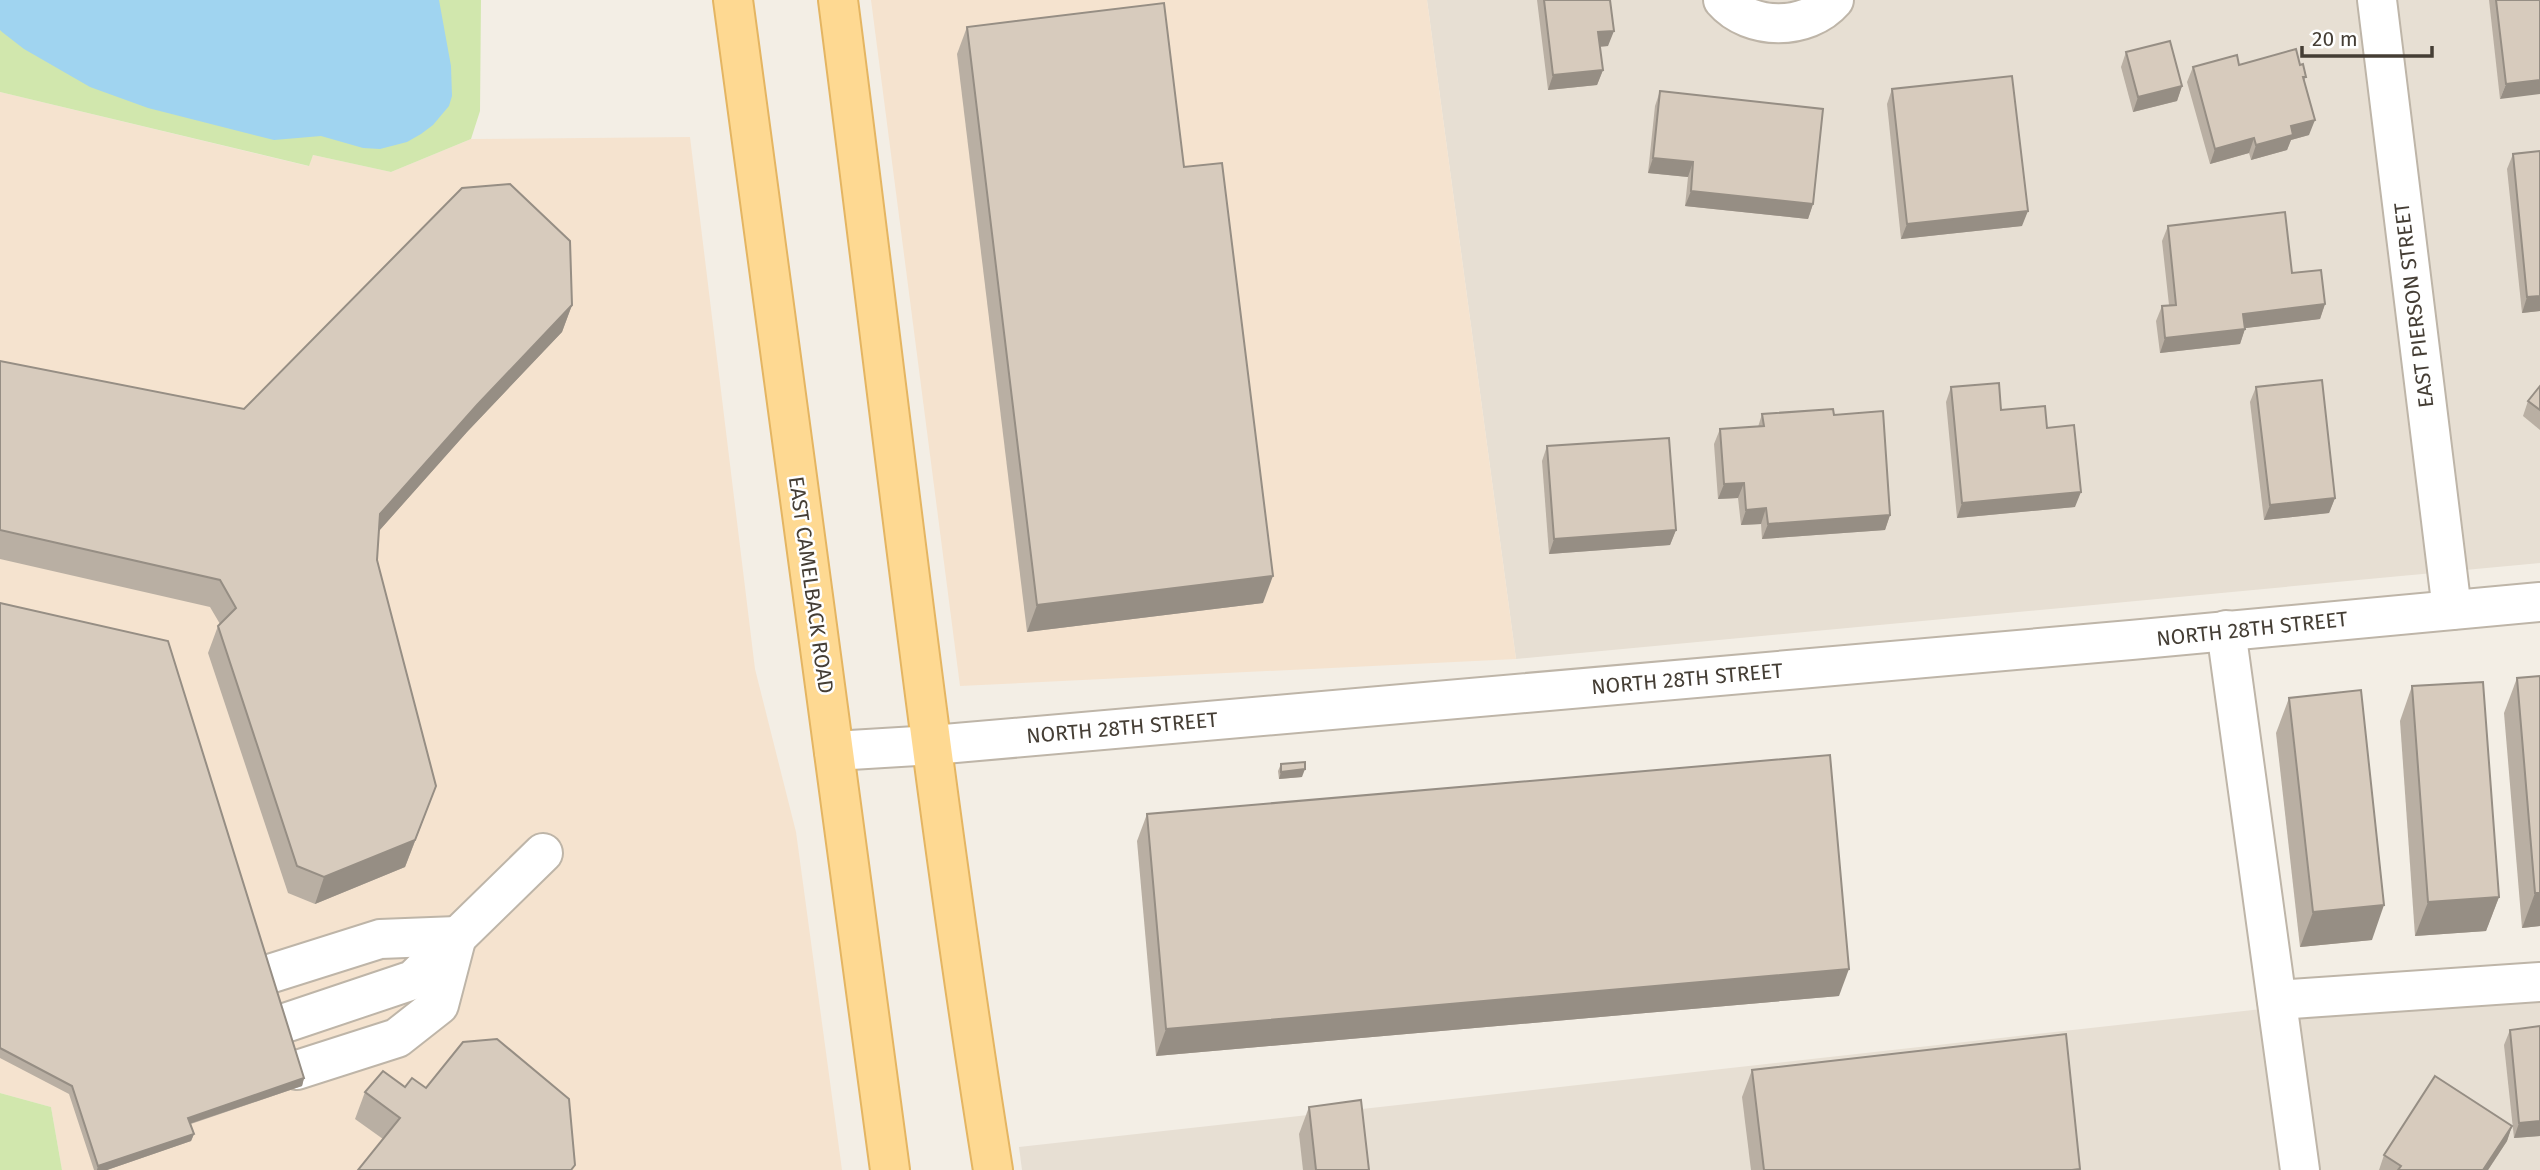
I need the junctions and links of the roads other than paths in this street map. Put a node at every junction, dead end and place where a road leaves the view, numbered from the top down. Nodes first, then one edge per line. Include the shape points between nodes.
1 (733, 0) edge
2 (838, 0) edge
3 (1723, 0) edge
4 (1834, 0) edge
5 (2377, 0) edge
6 (2540, 602) edge
7 (2452, 610) junction
8 (2226, 630) junction
9 (933, 745) junction
10 (834, 751) junction
11 (543, 853) dead end
12 (457, 936) junction
13 (267, 975) edge
14 (2540, 982) edge
15 (2277, 1000) junction
16 (282, 1024) edge
17 (297, 1070) edge
18 (890, 1170) edge
19 (993, 1170) edge
20 (2300, 1170) edge

1 - 10 main road, EAST CAMELBACK ROAD
2 - 9 main road
3 - 4 street via 1752,20 1778,24 1804,20
5 - 7 street, EAST PIERSON STREET
6 - 7 street, NORTH 28TH STREET
7 - 8 street, NORTH 28TH STREET
8 - 9 street, NORTH 28TH STREET
8 - 15 street
9 - 10 street, NORTH 28TH STREET
9 - 19 main road
10 - 18 main road, EAST CAMELBACK ROAD
11 - 12 street
12 - 13 street via 380,939
12 - 16 street via 413,980
12 - 17 street via 439,1005 397,1038
14 - 15 street
15 - 20 street

